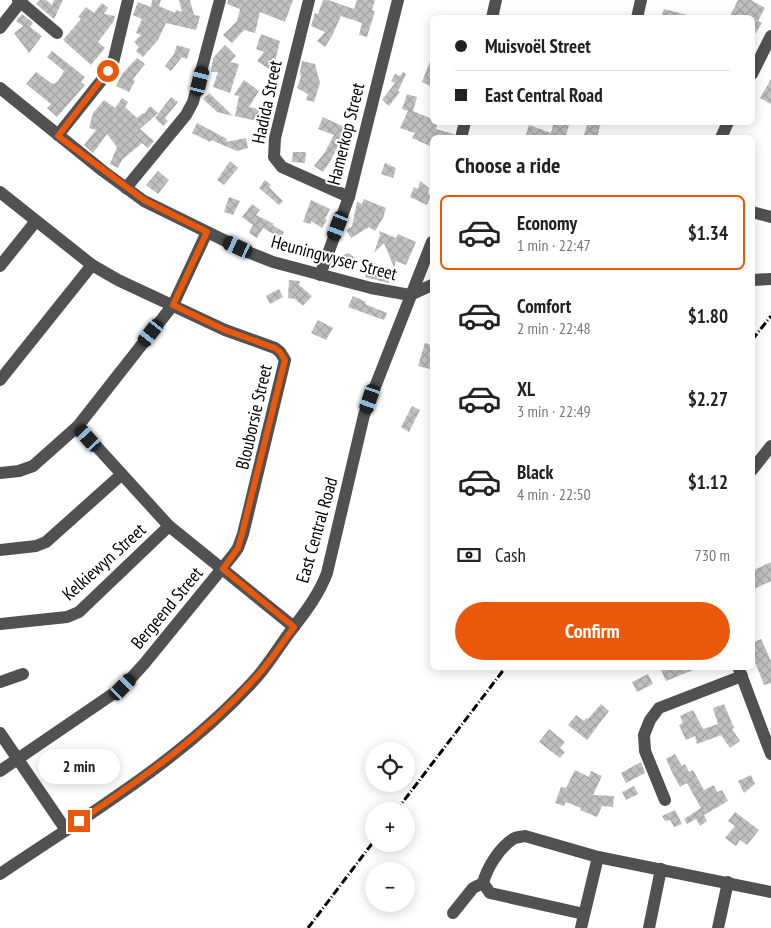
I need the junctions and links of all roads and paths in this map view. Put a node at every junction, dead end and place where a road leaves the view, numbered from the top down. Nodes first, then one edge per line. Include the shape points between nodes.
1 (128, 0) edge
2 (220, 0) edge
3 (309, 0) edge
4 (398, 0) edge
5 (496, 0) edge
6 (641, 0) edge
7 (20, 1) edge
8 (493, 15) edge
9 (638, 15) edge
10 (0, 28) edge
11 (57, 33) dead end
12 (771, 36) edge
13 (755, 66) edge
14 (0, 88) edge
15 (58, 136) junction
16 (126, 188) junction
17 (0, 192) edge
18 (349, 197) junction
19 (755, 213) edge
20 (771, 217) edge
21 (36, 221) junction
22 (207, 232) junction
23 (430, 247) edge
24 (92, 265) junction
25 (0, 266) edge
26 (320, 275) junction
27 (771, 279) edge
28 (755, 280) edge
29 (430, 286) edge
30 (410, 296) junction
31 (173, 305) junction
32 (0, 380) edge
33 (78, 426) junction
34 (771, 446) edge
35 (755, 466) edge
36 (0, 473) edge
37 (121, 475) junction
38 (169, 526) junction
39 (0, 550) edge
40 (223, 569) junction
41 (0, 624) edge
42 (294, 627) junction
43 (740, 672) edge
44 (23, 674) dead end
45 (0, 682) edge
46 (0, 733) edge
47 (771, 754) edge
48 (19, 759) junction
49 (0, 771) edge
50 (665, 800) dead end
51 (66, 830) junction
52 (598, 856) junction
53 (661, 868) junction
54 (0, 874) edge
55 (728, 882) junction
56 (483, 883) junction
57 (771, 892) edge
58 (452, 913) dead end
59 (584, 914) junction
60 (581, 928) edge
61 (649, 928) edge
62 (718, 928) edge

1 - 15 street via 113,63
2 - 16 street via 193,102
3 - 18 street, Hadida Street via 275,138 274,157 282,167
4 - 18 street, Hamerkop Street
5 - 8 street
6 - 9 street
7 - 10 street
7 - 11 street
12 - 13 street
14 - 15 street, Heuningwyser Street
15 - 16 street, Heuningwyser Street
16 - 22 street, Heuningwyser Street via 152,206
17 - 21 street, Blouborsie Street
18 - 26 street, Hamerkop Street
19 - 20 street
21 - 24 street, Blouborsie Street
21 - 25 street
22 - 26 street, Heuningwyser Street via 273,262
22 - 31 street
23 - 30 street, East Central Road
24 - 31 street, Blouborsie Street
24 - 32 street
26 - 30 street, Heuningwyser Street
27 - 28 street
29 - 30 street
30 - 42 street, East Central Road via 364,415 327,573 318,594
31 - 33 street
31 - 40 street, Blouborsie Street via 225,330 275,348 285,360 238,548
33 - 36 street via 33,466
33 - 37 street
34 - 35 street
37 - 38 street
37 - 39 street via 46,542
38 - 40 street
38 - 41 street, Kelkiewyn Street via 79,612
40 - 42 street
40 - 48 street, Bergeend Street via 123,687
42 - 51 street, East Central Road via 259,674 192,740
43 - 47 street
43 - 50 street via 659,708 650,720 644,735 645,751
44 - 45 street
46 - 48 street
48 - 49 street, Bergeend Street
48 - 51 street
51 - 54 street, East Central Road
52 - 53 street
52 - 56 street via 525,836 514,838 486,871
52 - 59 street
53 - 55 street
53 - 61 street
55 - 57 street
55 - 62 street
56 - 58 street via 473,888
56 - 59 street via 490,893 502,897
59 - 60 street

